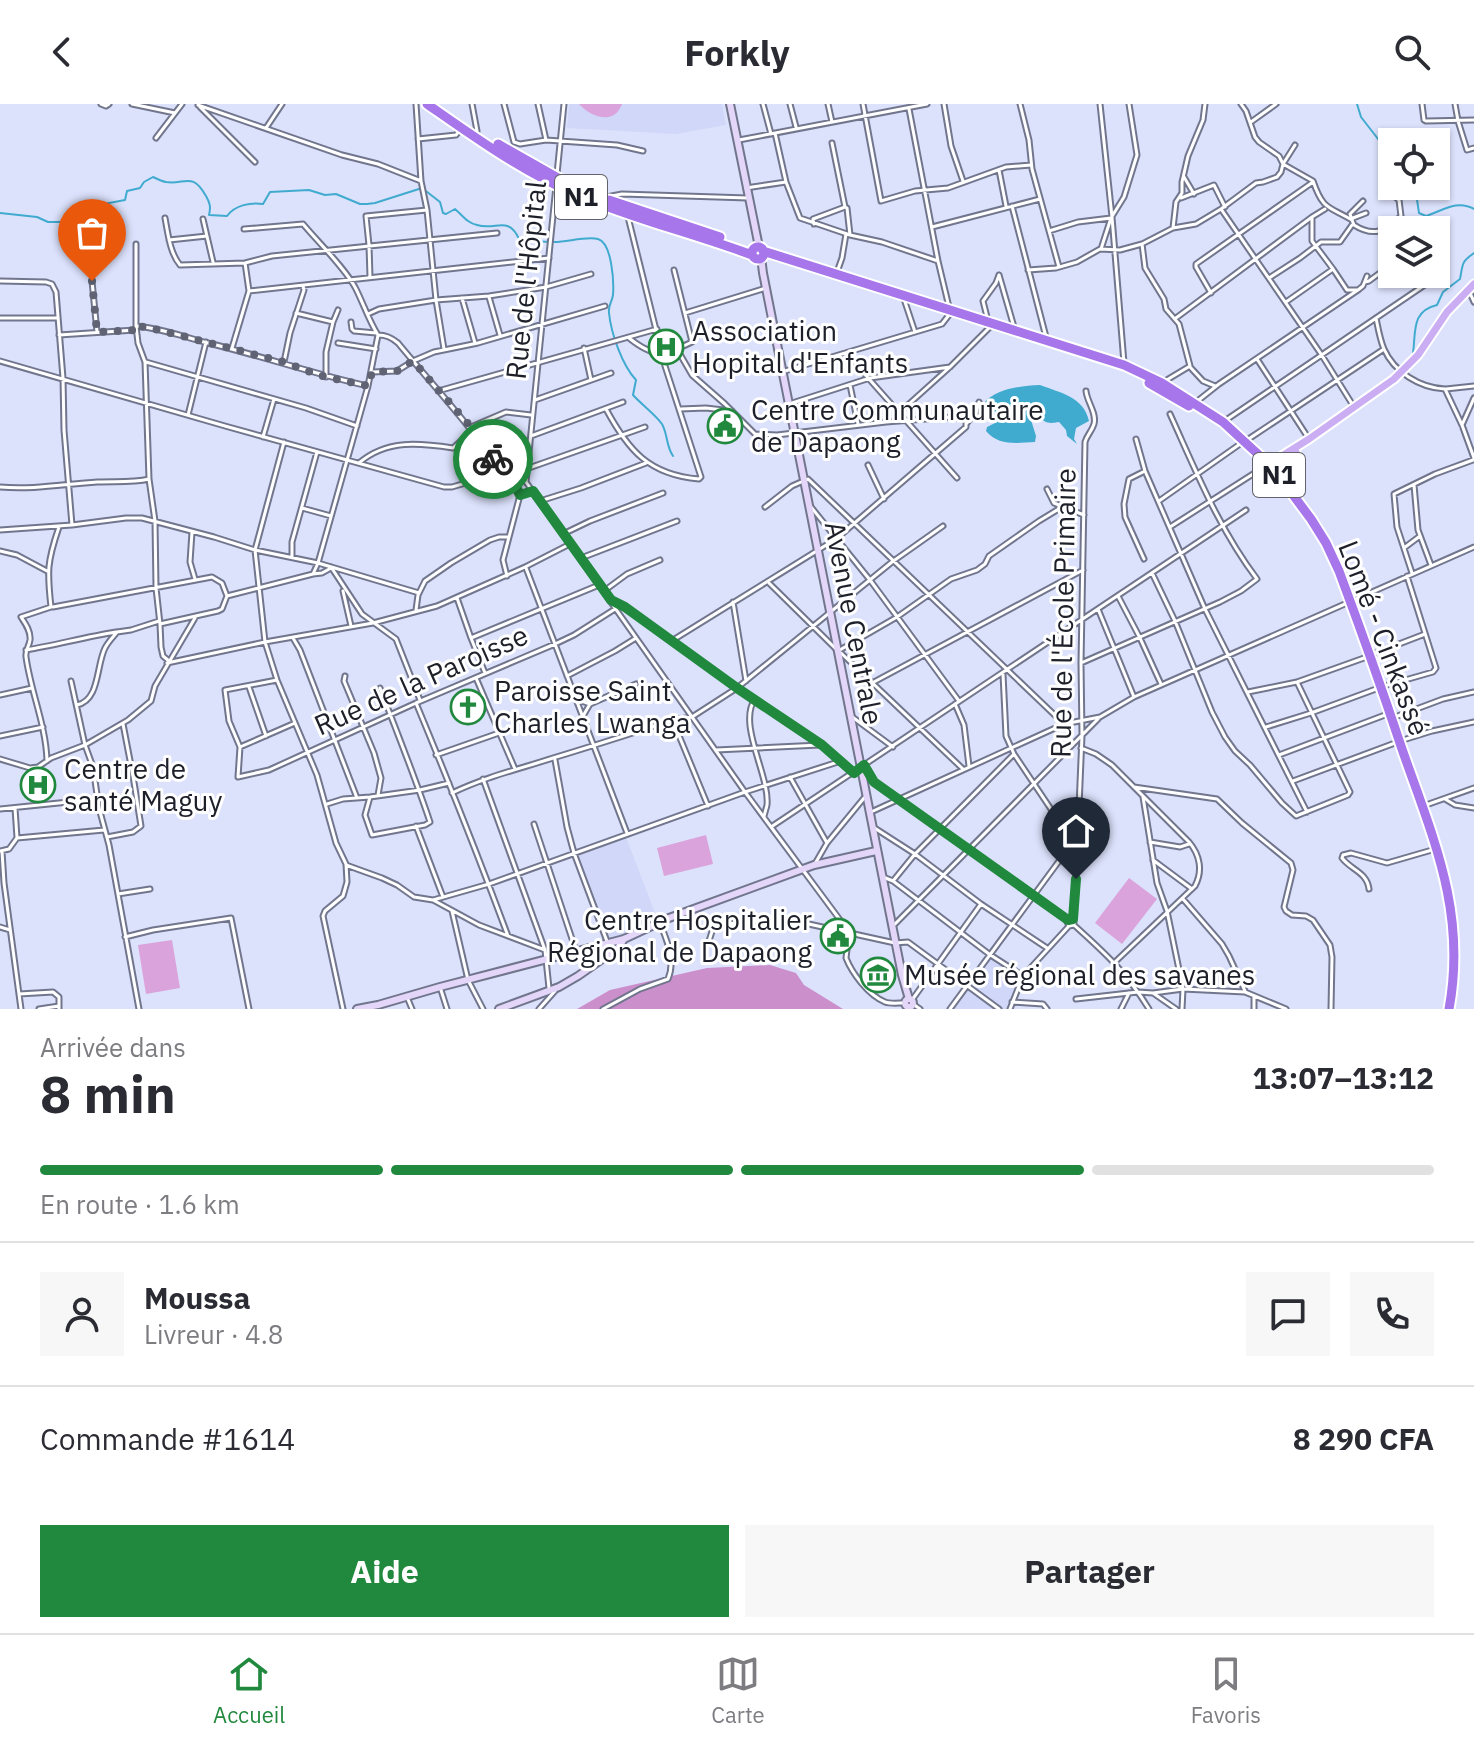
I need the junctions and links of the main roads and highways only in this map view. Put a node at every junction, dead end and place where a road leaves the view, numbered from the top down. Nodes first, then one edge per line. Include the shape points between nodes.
1 (427, 104) edge
2 (438, 104) edge
3 (730, 104) edge
4 (556, 182) junction
5 (758, 253) junction
6 (850, 281) junction
7 (1473, 289) edge
8 (950, 313) junction
9 (989, 326) junction
10 (1404, 373) junction
11 (1243, 443) junction
12 (1268, 468) junction
13 (1411, 780) junction
14 (876, 851) junction
15 (624, 939) junction
16 (1452, 974) junction
17 (909, 1004) edge
18 (378, 1007) edge
19 (357, 1009) edge
20 (499, 1009) edge
21 (1446, 1009) edge

1 - 4 highway, N1 via 527,170
2 - 4 highway, N1
3 - 5 main road, Avenue Centrale
4 - 5 highway, N1
4 - 5 highway, N1 via 627,213
5 - 6 highway, Lomé - Cinkassé / N1
5 - 6 highway, Lomé - Cinkassé / N1
5 - 14 main road, Avenue Centrale
6 - 8 highway, Lomé - Cinkassé / N1
6 - 8 highway, Lomé - Cinkassé / N1
7 - 10 main road
8 - 9 highway, Lomé - Cinkassé / N1
9 - 11 highway, Lomé - Cinkassé / N1 via 1141,379
9 - 11 highway, Lomé - Cinkassé / N1 via 1124,365 1195,403
10 - 12 main road
10 - 12 main road via 1389,389
11 - 12 highway, Lomé - Cinkassé / N1
12 - 13 highway, Lomé - Cinkassé / N1 via 1298,500 1339,571
13 - 16 highway, Lomé - Cinkassé / N1 via 1442,884
13 - 16 highway, Lomé - Cinkassé / N1 via 1450,898
14 - 15 main road via 814,865
14 - 17 main road, Avenue Centrale
15 - 18 main road
15 - 20 main road via 611,954 559,987
16 - 21 highway, Lomé - Cinkassé / N1
18 - 19 main road

